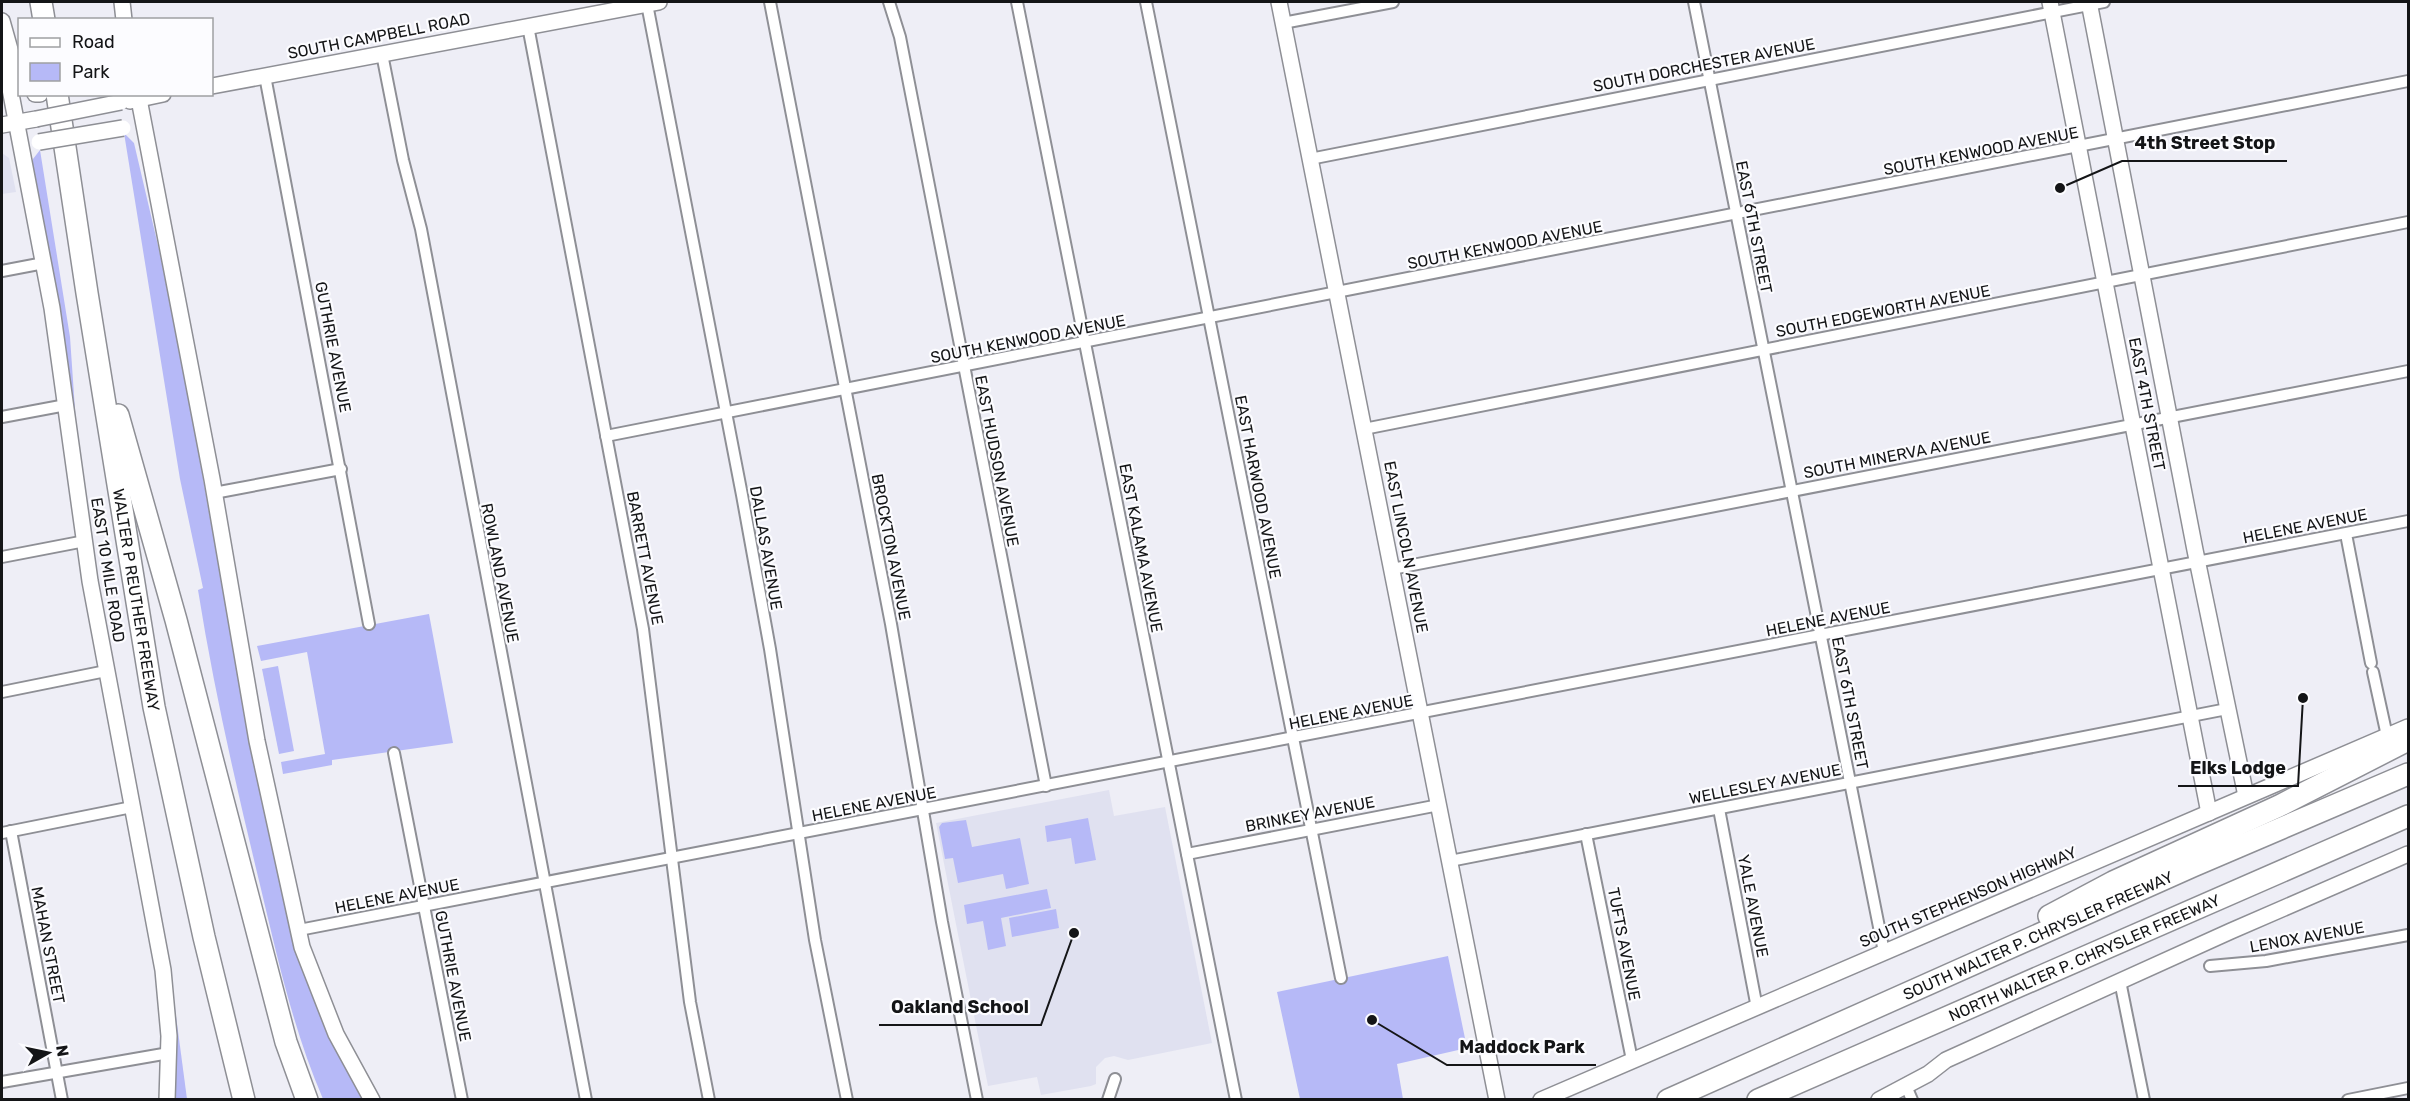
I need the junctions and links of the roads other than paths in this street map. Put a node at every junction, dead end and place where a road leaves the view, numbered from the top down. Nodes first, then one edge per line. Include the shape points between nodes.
1 (41, 2) edge
2 (122, 2) edge
3 (770, 2) edge
4 (889, 2) edge
5 (1017, 2) edge
6 (1146, 2) edge
7 (1279, 2) edge
8 (1393, 2) edge
9 (1694, 2) edge
10 (2094, 2) edge
11 (653, 3) edge
12 (2051, 6) edge
13 (44, 18) edge
14 (124, 18) edge
15 (2, 21) edge
16 (1283, 23) junction
17 (528, 26) junction
18 (2, 46) edge
19 (382, 54) junction
20 (265, 76) junction
21 (18, 78) edge
22 (1710, 79) junction
23 (2409, 81) edge
24 (213, 86) edge
25 (57, 96) edge
26 (138, 97) edge
27 (9, 124) edge
28 (2115, 140) junction
29 (2078, 147) junction
30 (1310, 159) junction
31 (25, 165) junction
32 (1737, 215) junction
33 (2409, 222) edge
34 (168, 249) junction
35 (44, 263) junction
36 (2, 271) edge
37 (2142, 275) junction
38 (2105, 282) junction
39 (1337, 294) junction
40 (1210, 318) junction
41 (91, 320) junction
42 (1085, 343) junction
43 (1764, 350) junction
44 (964, 367) junction
45 (2409, 371) edge
46 (845, 390) junction
47 (66, 405) junction
48 (726, 413) junction
49 (2, 417) edge
50 (2169, 417) junction
51 (2133, 424) junction
52 (1364, 429) junction
53 (606, 436) junction
54 (341, 469) junction
55 (1792, 491) junction
56 (214, 493) junction
57 (2409, 521) edge
58 (2346, 534) junction
59 (85, 542) junction
60 (2, 557) edge
61 (2198, 562) junction
62 (1392, 569) junction
63 (2162, 570) junction
64 (369, 624) dead end
65 (1821, 636) junction
66 (106, 671) junction
67 (2, 692) edge
68 (2228, 709) junction
69 (1421, 714) junction
70 (2190, 717) junction
71 (2409, 727) edge
72 (2387, 736) junction
73 (1293, 738) junction
74 (2409, 740) edge
75 (394, 753) dead end
76 (1169, 763) junction
77 (2409, 774) edge
78 (1850, 783) junction
79 (1046, 786) junction
80 (2246, 796) junction
81 (1439, 806) junction
82 (132, 807) junction
83 (1719, 809) junction
84 (923, 810) junction
85 (2209, 813) junction
86 (2409, 816) edge
87 (1312, 829) junction
88 (6, 832) edge
89 (798, 834) junction
90 (1586, 834) junction
91 (1187, 854) junction
92 (2409, 855) edge
93 (671, 858) junction
94 (1450, 861) junction
95 (545, 883) junction
96 (424, 906) junction
97 (299, 930) junction
98 (2409, 935) edge
99 (1884, 952) junction
100 (2210, 966) dead end
101 (1341, 978) dead end
102 (2120, 981) junction
103 (1909, 992) junction
104 (1757, 1008) junction
105 (169, 1053) junction
106 (1632, 1060) junction
107 (57, 1072) junction
108 (1115, 1079) dead end
109 (2, 1082) edge
110 (2409, 1088) edge
111 (1909, 1093) edge
112 (62, 1100) edge
113 (167, 1100) edge
114 (244, 1100) edge
115 (307, 1100) edge
116 (372, 1100) edge
117 (462, 1100) edge
118 (586, 1100) edge
119 (709, 1100) edge
120 (847, 1100) edge
121 (978, 1100) edge
122 (1108, 1100) edge
123 (1236, 1100) edge
124 (1497, 1100) edge
125 (1541, 1100) edge
126 (1668, 1100) edge
127 (1758, 1100) edge
128 (1879, 1100) edge
129 (2144, 1100) edge
130 (2348, 1100) edge

1 - 13 highway
2 - 14 main road
3 - 46 street, BROCKTON AVENUE
4 - 44 street, EAST HUDSON AVENUE via 900,37
5 - 42 street, EAST KALAMA AVENUE
6 - 40 street, EAST HARWOOD AVENUE
7 - 16 main road, EAST LINCOLN AVENUE
8 - 16 street
9 - 22 street, EAST 6TH STREET
10 - 12 street, SOUTH DORCHESTER AVENUE
10 - 28 main road, EAST 4TH STREET
11 - 17 main road, SOUTH CAMPBELL ROAD
11 - 48 street, DALLAS AVENUE
12 - 22 street, SOUTH DORCHESTER AVENUE
12 - 29 main road, EAST 4TH STREET
15 - 21 main road
16 - 30 main road, EAST LINCOLN AVENUE
17 - 19 main road, SOUTH CAMPBELL ROAD
17 - 53 street, BARRETT AVENUE
18 - 27 main road, EAST 10 MILE ROAD
19 - 20 main road, SOUTH CAMPBELL ROAD
19 - 95 street, ROWLAND AVENUE via 421,229
20 - 24 main road, SOUTH CAMPBELL ROAD
20 - 54 street, GUTHRIE AVENUE
22 - 30 street, SOUTH DORCHESTER AVENUE
22 - 32 street, EAST 6TH STREET
23 - 28 street, SOUTH KENWOOD AVENUE
25 - 41 highway, WALTER P REUTHER FREEWAY
26 - 27 main road, bridge
26 - 34 main road
27 - 31 main road, EAST 10 MILE ROAD
28 - 29 street, SOUTH KENWOOD AVENUE
28 - 37 main road, EAST 4TH STREET
29 - 32 street, SOUTH KENWOOD AVENUE
29 - 38 main road, EAST 4TH STREET
30 - 39 main road, EAST LINCOLN AVENUE
31 - 34 main road, bridge via 26,154 39,142 123,128 132,132
31 - 35 main road, EAST 10 MILE ROAD
32 - 39 street, SOUTH KENWOOD AVENUE
32 - 43 street, EAST 6TH STREET
33 - 37 street, SOUTH EDGEWORTH AVENUE
34 - 56 main road
35 - 36 street
35 - 47 main road, EAST 10 MILE ROAD
37 - 38 street, SOUTH EDGEWORTH AVENUE
37 - 50 main road, EAST 4TH STREET
38 - 43 street, SOUTH EDGEWORTH AVENUE
38 - 51 main road, EAST 4TH STREET
39 - 40 street, SOUTH KENWOOD AVENUE
39 - 52 main road, EAST LINCOLN AVENUE
40 - 42 street, SOUTH KENWOOD AVENUE
40 - 73 street, EAST HARWOOD AVENUE
41 - 114 highway, WALTER P REUTHER FREEWAY via 154,707
41 - 115 highway via 176,620 286,1042
42 - 44 street, SOUTH KENWOOD AVENUE
42 - 76 street, EAST KALAMA AVENUE
43 - 52 street, SOUTH EDGEWORTH AVENUE
43 - 55 street, EAST 6TH STREET
44 - 46 street, SOUTH KENWOOD AVENUE
44 - 79 street, EAST HUDSON AVENUE
45 - 50 street, SOUTH MINERVA AVENUE
46 - 48 street, SOUTH KENWOOD AVENUE
46 - 84 street, BROCKTON AVENUE
47 - 49 street
47 - 59 main road, EAST 10 MILE ROAD
48 - 53 street, SOUTH KENWOOD AVENUE
48 - 89 street, DALLAS AVENUE via 770,649
50 - 51 street, SOUTH MINERVA AVENUE
50 - 61 main road, EAST 4TH STREET
51 - 55 street, SOUTH MINERVA AVENUE
51 - 63 main road, EAST 4TH STREET
52 - 62 main road, EAST LINCOLN AVENUE
53 - 93 street, BARRETT AVENUE via 643,629
54 - 56 street
54 - 64 street, GUTHRIE AVENUE
55 - 62 street, SOUTH MINERVA AVENUE
55 - 65 street, EAST 6TH STREET
56 - 97 main road via 257,741
57 - 58 street, HELENE AVENUE
58 - 61 street, HELENE AVENUE
58 - 72 street
59 - 60 street
59 - 66 main road, EAST 10 MILE ROAD
61 - 63 street, HELENE AVENUE
61 - 68 main road, EAST 4TH STREET
62 - 69 main road, EAST LINCOLN AVENUE
63 - 65 street, HELENE AVENUE
63 - 70 main road, EAST 4TH STREET
65 - 69 street, HELENE AVENUE
65 - 78 street, EAST 6TH STREET
66 - 67 street
66 - 82 main road, EAST 10 MILE ROAD
68 - 70 street, WELLESLEY AVENUE
68 - 80 main road, EAST 4TH STREET
69 - 73 street, HELENE AVENUE
69 - 81 main road, EAST LINCOLN AVENUE
70 - 78 street, WELLESLEY AVENUE
70 - 85 main road, EAST 4TH STREET
71 - 72 main road, SOUTH STEPHENSON HIGHWAY
72 - 80 main road, SOUTH STEPHENSON HIGHWAY
73 - 76 street, HELENE AVENUE
73 - 87 street, EAST HARWOOD AVENUE
74 - 103 highway via 2113,882
75 - 96 street, GUTHRIE AVENUE
76 - 79 street, HELENE AVENUE
76 - 91 street, EAST KALAMA AVENUE
77 - 103 highway, SOUTH WALTER P. CHRYSLER FREEWAY
78 - 83 street, WELLESLEY AVENUE
78 - 99 street, EAST 6TH STREET
79 - 84 street, HELENE AVENUE
80 - 85 main road, SOUTH STEPHENSON HIGHWAY
81 - 87 street, BRINKEY AVENUE
81 - 94 main road, EAST LINCOLN AVENUE
82 - 88 street
82 - 105 main road, EAST 10 MILE ROAD via 163,970
83 - 90 street, WELLESLEY AVENUE
83 - 104 street, YALE AVENUE
84 - 89 street, HELENE AVENUE
84 - 121 street, BROCKTON AVENUE
85 - 99 main road, SOUTH STEPHENSON HIGHWAY
86 - 127 highway, NORTH WALTER P. CHRYSLER FREEWAY
87 - 91 street, BRINKEY AVENUE
87 - 101 street, EAST HARWOOD AVENUE
88 - 107 street, MAHAN STREET
89 - 93 street, HELENE AVENUE
89 - 120 street, DALLAS AVENUE
90 - 94 street, WELLESLEY AVENUE
90 - 106 street, TUFTS AVENUE
91 - 123 street, EAST KALAMA AVENUE
92 - 102 main road
93 - 95 street, HELENE AVENUE
93 - 119 street, BARRETT AVENUE via 690,1002
94 - 124 main road, EAST LINCOLN AVENUE
95 - 96 street, HELENE AVENUE
95 - 118 street, ROWLAND AVENUE
96 - 97 street, HELENE AVENUE
96 - 117 street, GUTHRIE AVENUE
97 - 116 main road via 324,1008
98 - 100 street, LENOX AVENUE via 2266,961
99 - 104 main road, SOUTH STEPHENSON HIGHWAY
102 - 111 main road via 1946,1060
102 - 129 street
103 - 126 highway, SOUTH WALTER P. CHRYSLER FREEWAY
104 - 106 main road, SOUTH STEPHENSON HIGHWAY
105 - 107 street
105 - 113 main road, EAST 10 MILE ROAD
106 - 125 main road, SOUTH STEPHENSON HIGHWAY
107 - 109 street
107 - 112 street, MAHAN STREET
108 - 122 street
110 - 130 street
111 - 128 main road

